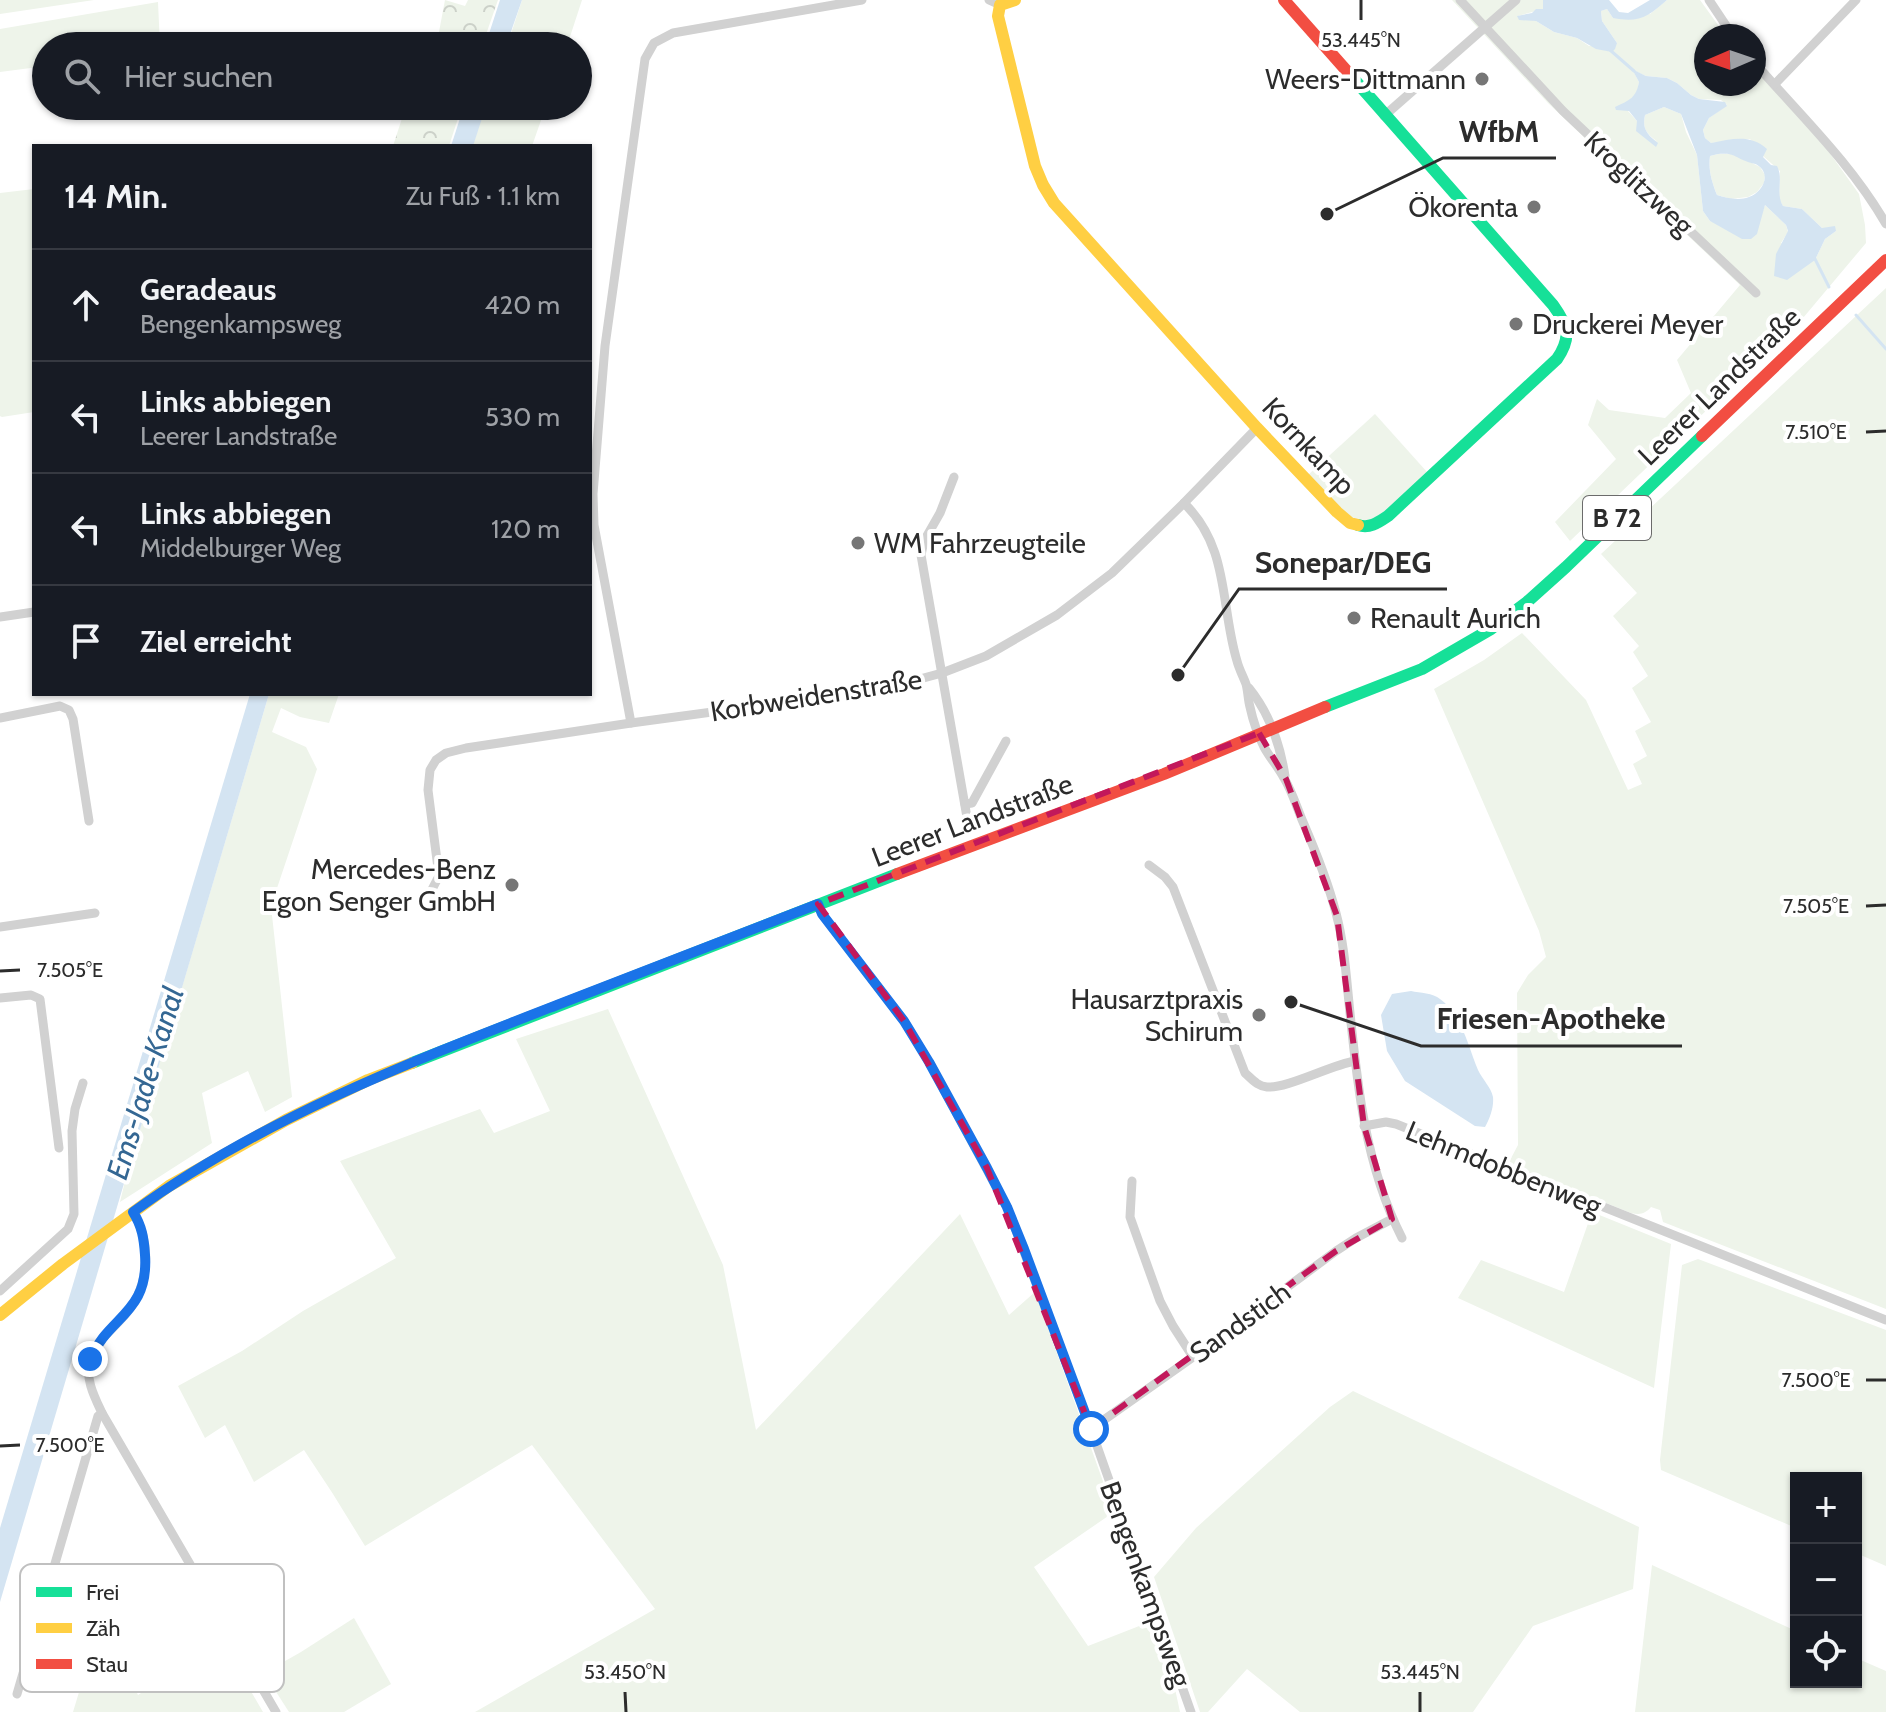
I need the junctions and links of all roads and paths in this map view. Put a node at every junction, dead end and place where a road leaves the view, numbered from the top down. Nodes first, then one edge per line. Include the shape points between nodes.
1 (862, 0) edge
2 (1015, 0) edge
3 (1284, 0) edge
4 (1460, 0) edge
5 (1516, 0) edge
6 (1709, 0) edge
7 (1856, 0) edge
8 (994, 3) edge
9 (1725, 24) edge
10 (1486, 27) junction
11 (1766, 75) edge
12 (1775, 84) junction
13 (1384, 116) junction
14 (1874, 202) junction
15 (1886, 210) edge
16 (1886, 224) edge
17 (1886, 260) edge
18 (1756, 293) dead end
19 (1257, 428) junction
20 (954, 477) dead end
21 (1184, 503) junction
22 (32, 612) edge
23 (0, 617) edge
24 (942, 673) junction
25 (1246, 686) junction
26 (0, 718) edge
27 (631, 723) junction
28 (1273, 727) junction
29 (1259, 733) junction
30 (1006, 741) dead end
31 (1286, 779) junction
32 (965, 804) junction
33 (89, 821) dead end
34 (968, 823) dead end
35 (1149, 865) dead end
36 (427, 899) dead end
37 (818, 904) junction
38 (95, 913) dead end
39 (0, 927) edge
40 (0, 998) edge
41 (1355, 1061) junction
42 (83, 1083) dead end
43 (1364, 1126) junction
44 (59, 1148) dead end
45 (1132, 1181) dead end
46 (131, 1214) junction
47 (1392, 1219) junction
48 (1402, 1238) dead end
49 (0, 1291) edge
50 (0, 1315) edge
51 (1886, 1320) edge
52 (1193, 1357) junction
53 (102, 1413) junction
54 (1091, 1429) junction
55 (55, 1564) edge
56 (190, 1564) edge
57 (20, 1684) edge
58 (264, 1692) edge
59 (17, 1694) dead end
60 (276, 1712) edge
61 (1191, 1712) edge

1 - 27 street via 673,33 654,43 645,59 605,346 593,494 594,525
2 - 8 main road, Kornkamp
3 - 13 main road, Kornkamp
4 - 10 street, Kroglitzweg
5 - 10 street
6 - 9 street
7 - 12 street
8 - 19 main road, Kornkamp via 1035,166 1054,203
10 - 13 street
10 - 18 street, Kroglitzweg via 1563,111
11 - 12 street
12 - 14 street
13 - 19 main road, Kornkamp via 1553,305 1567,327 1565,348 1388,516 1371,526 1345,520
14 - 15 street
14 - 16 street
17 - 28 main road, Leerer Landstraße / B 72 via 1507,618 1422,669
19 - 21 street, Korbweidenstraße
20 - 24 street via 921,555
21 - 24 street, Korbweidenstraße via 1112,573 1057,615 986,656
21 - 25 street via 1212,544
22 - 23 street
24 - 27 street, Korbweidenstraße via 883,689
24 - 32 street
25 - 28 street
25 - 29 street
26 - 33 street via 60,706 69,710
27 - 36 street, Korbweidenstraße via 466,748 436,760 428,790 439,876
28 - 29 main road, Leerer Landstraße / B 72
28 - 31 street, Lehmdobbenweg
29 - 31 street, Lehmdobbenweg
29 - 37 main road, Leerer Landstraße / B 72
30 - 32 street via 972,803
31 - 41 street, Lehmdobbenweg via 1337,916
32 - 34 street
35 - 41 street via 1173,887 1245,1073 1269,1087
37 - 46 main road, Leerer Landstraße / B 72 via 368,1080 197,1169
37 - 54 street, Bengenkampsweg via 904,1021 987,1168 1024,1249
38 - 39 street
40 - 44 street via 40,999
41 - 43 street, Lehmdobbenweg
42 - 49 street via 72,1131 71,1222
43 - 47 street
43 - 51 street, Lehmdobbenweg via 1396,1124
45 - 52 street via 1130,1217 1160,1301
46 - 50 main road, Leerer Landstraße / B 72
46 - 53 street via 143,1231 145,1275 137,1300 90,1359 89,1382
47 - 48 street
47 - 52 street, Sandstich via 1346,1244
52 - 54 street, Sandstich
53 - 55 street
53 - 56 street
54 - 61 street, Bengenkampsweg
57 - 59 street
58 - 60 street

